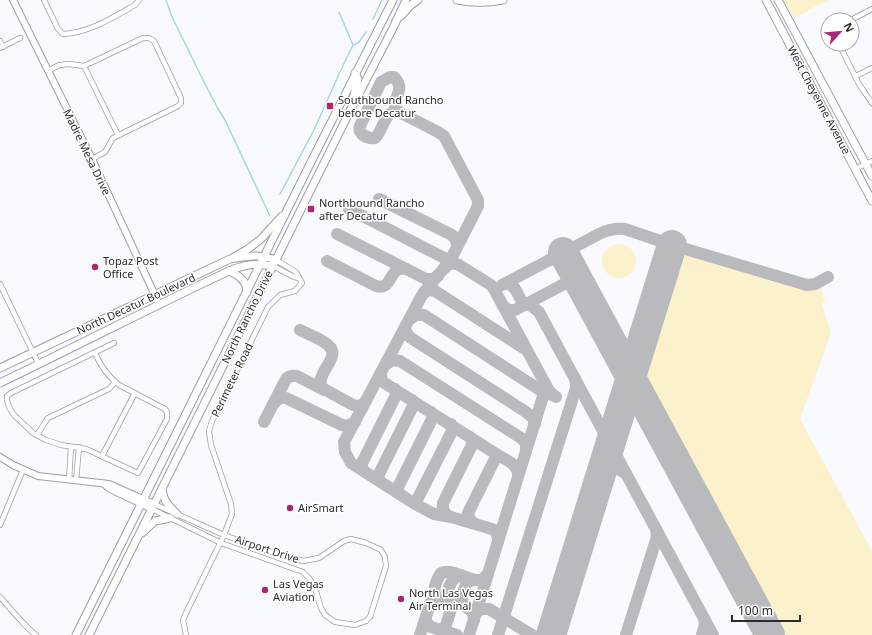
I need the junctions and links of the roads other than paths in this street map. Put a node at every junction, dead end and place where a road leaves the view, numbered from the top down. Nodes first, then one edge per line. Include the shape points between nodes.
1 (13, 0) edge
2 (44, 0) edge
3 (139, 0) edge
4 (393, 0) edge
5 (406, 0) edge
6 (418, 0) edge
7 (457, 0) edge
8 (503, 0) edge
9 (766, 0) edge
10 (778, 0) edge
11 (872, 9) edge
12 (860, 15) edge
13 (393, 28) junction
14 (20, 38) dead end
15 (0, 41) edge
16 (2, 47) edge
17 (843, 52) edge
18 (84, 66) junction
19 (872, 68) edge
20 (48, 71) junction
21 (355, 74) junction
22 (856, 76) junction
23 (872, 103) edge
24 (350, 110) junction
25 (118, 135) junction
26 (92, 159) junction
27 (869, 162) edge
28 (855, 169) junction
29 (872, 176) edge
30 (872, 201) edge
31 (288, 208) junction
32 (265, 256) junction
33 (230, 259) junction
34 (274, 263) junction
35 (261, 264) junction
36 (229, 271) junction
37 (0, 284) edge
38 (246, 293) junction
39 (155, 295) junction
40 (159, 304) junction
41 (83, 329) junction
42 (114, 343) dead end
43 (32, 352) junction
44 (95, 353) junction
45 (55, 357) junction
46 (39, 365) junction
47 (0, 368) edge
48 (115, 382) junction
49 (0, 383) edge
50 (134, 393) junction
51 (37, 435) junction
52 (71, 447) junction
53 (79, 447) junction
54 (102, 456) junction
55 (0, 457) edge
56 (23, 470) junction
57 (69, 480) junction
58 (76, 480) junction
59 (162, 489) junction
60 (142, 501) junction
61 (153, 506) junction
62 (174, 516) junction
63 (0, 525) edge
64 (224, 535) junction
65 (139, 536) junction
66 (221, 543) junction
67 (0, 597) edge
68 (36, 635) edge
69 (76, 635) edge
70 (89, 635) edge
71 (186, 635) edge

1 - 20 street, Madre Mesa Drive
2 - 3 street via 63,34 96,26 135,5
4 - 21 main road, North Rancho Drive
5 - 13 main road, North Rancho Drive
6 - 13 main road via 402,14
7 - 8 main road via 484,3
9 - 28 main road, West Cheyenne Avenue
10 - 27 main road, West Cheyenne Avenue
11 - 12 street
13 - 24 main road, North Rancho Drive
14 - 16 street
15 - 16 street
17 - 22 street
18 - 20 street via 58,65
18 - 25 street
18 - 25 street via 143,38 154,41 181,102 178,106
19 - 22 street
20 - 26 street, Madre Mesa Drive
21 - 24 main road via 358,82
21 - 31 main road, North Rancho Drive
22 - 23 street
24 - 34 main road, North Rancho Drive
25 - 26 street via 113,138 105,152
26 - 39 street, Madre Mesa Drive
27 - 28 street
27 - 29 main road, West Cheyenne Avenue
28 - 30 main road, West Cheyenne Avenue
31 - 32 main road, North Rancho Drive
31 - 33 main road via 261,239
32 - 33 main road, North Decatur Boulevard
32 - 34 main road, North Decatur Boulevard
32 - 35 main road, North Rancho Drive
33 - 39 main road, North Decatur Boulevard
34 - 35 main road, North Decatur Boulevard
34 - 59 main road, North Rancho Drive
34 - 64 street, Perimeter Road via 296,272 302,283 295,291 280,295 268,307 209,431 211,445 231,504 232,514
35 - 36 main road, North Decatur Boulevard
35 - 38 main road, North Rancho Drive
36 - 38 main road via 242,278 247,286
36 - 40 main road, North Decatur Boulevard
37 - 43 street
38 - 60 main road, North Rancho Drive
39 - 40 street, Madre Mesa Drive
39 - 41 main road, North Decatur Boulevard
40 - 45 main road, North Decatur Boulevard
41 - 43 main road, North Decatur Boulevard
41 - 45 main road via 85,333 82,338 69,344
42 - 44 street
43 - 46 street
43 - 47 main road, North Decatur Boulevard
44 - 48 street
44 - 51 street via 7,396 14,415
45 - 46 main road, North Decatur Boulevard
46 - 49 main road, North Decatur Boulevard
48 - 50 street
48 - 51 street via 109,389 48,418
50 - 54 street
50 - 54 street via 165,409 166,419 138,473
51 - 52 street
52 - 53 street
52 - 57 street
53 - 54 street
53 - 58 street
55 - 56 street
56 - 57 street via 38,476
56 - 63 street
57 - 58 street
58 - 60 street via 109,484
59 - 61 main road, North Rancho Drive
59 - 62 main road via 165,501
60 - 61 street
60 - 69 main road, North Rancho Drive
61 - 62 street, Airport Drive
61 - 62 street, Airport Drive
61 - 65 main road, North Rancho Drive
62 - 64 street, Airport Drive
62 - 65 main road via 155,521
62 - 66 street, Airport Drive
64 - 66 street, Perimeter Road
64 - 66 street, Airport Drive via 303,561 319,558 351,539 381,550 386,566 370,617 355,625 335,622 325,615 314,585 302,572
65 - 70 main road, North Rancho Drive
66 - 71 street, Perimeter Road via 183,620
67 - 68 street

